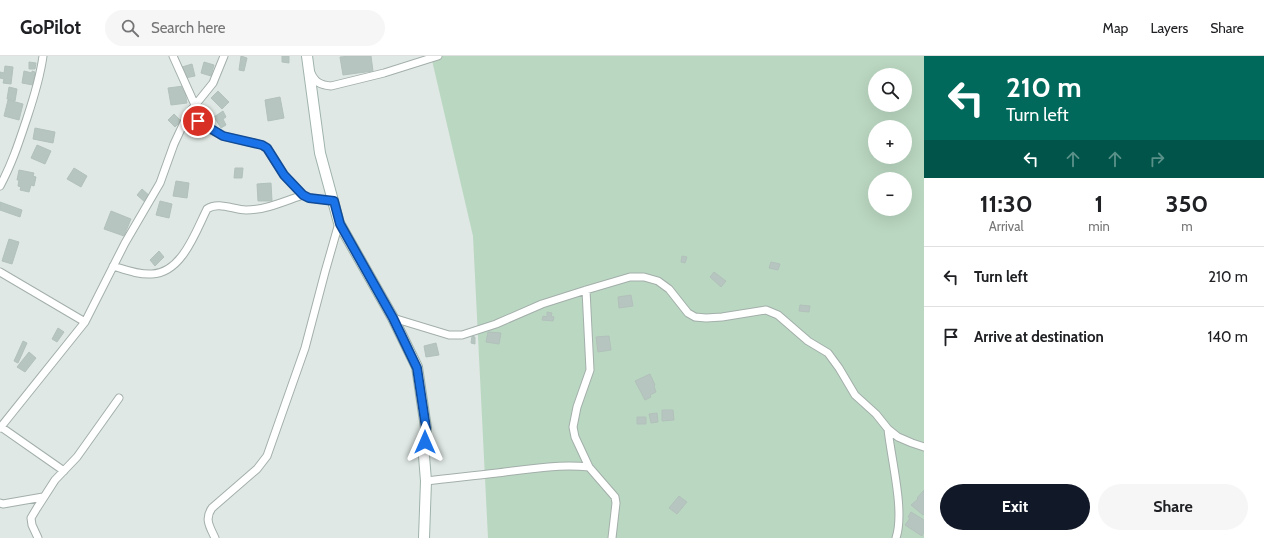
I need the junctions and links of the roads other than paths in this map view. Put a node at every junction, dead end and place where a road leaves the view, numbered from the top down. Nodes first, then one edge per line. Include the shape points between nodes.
1 (43, 56) edge
2 (173, 56) edge
3 (224, 56) edge
4 (307, 56) edge
5 (438, 56) edge
6 (310, 71) junction
7 (195, 106) junction
8 (188, 114) junction
9 (0, 186) edge
10 (303, 195) junction
11 (334, 201) junction
12 (339, 223) junction
13 (113, 266) junction
14 (0, 272) edge
15 (586, 290) junction
16 (393, 318) junction
17 (85, 322) junction
18 (119, 398) dead end
19 (1, 428) edge
20 (888, 429) junction
21 (924, 447) edge
22 (589, 467) junction
23 (64, 471) junction
24 (426, 480) junction
25 (43, 498) junction
26 (0, 503) edge
27 (38, 538) edge
28 (215, 538) edge
29 (424, 538) edge
30 (612, 538) edge
31 (896, 538) edge

1 - 9 street via 37,89 19,143
2 - 7 street
3 - 7 street via 213,84
4 - 6 street
5 - 6 street via 331,86 315,81
6 - 11 street via 320,154
7 - 8 street
8 - 10 street via 223,136 267,148 284,175
8 - 13 street via 160,183
10 - 11 street
10 - 13 street via 258,209 211,206 179,260 162,273 137,273
11 - 12 street
12 - 16 street
12 - 28 street via 305,348 267,456 257,469 212,508 208,522
13 - 17 street
14 - 17 street
15 - 16 street via 462,335 449,335
15 - 20 street via 630,277 644,277 658,281 669,289 688,313 695,317 722,317 766,310 772,312 808,341 828,353 855,395
15 - 22 street via 590,370 573,427
16 - 24 street via 417,368 426,428
17 - 19 street
18 - 23 street
19 - 23 street
20 - 21 street via 898,437
20 - 31 street via 899,519
22 - 24 street via 544,467
22 - 30 street via 615,497
23 - 25 street
24 - 29 street
25 - 26 street
25 - 27 street via 32,518 32,525

